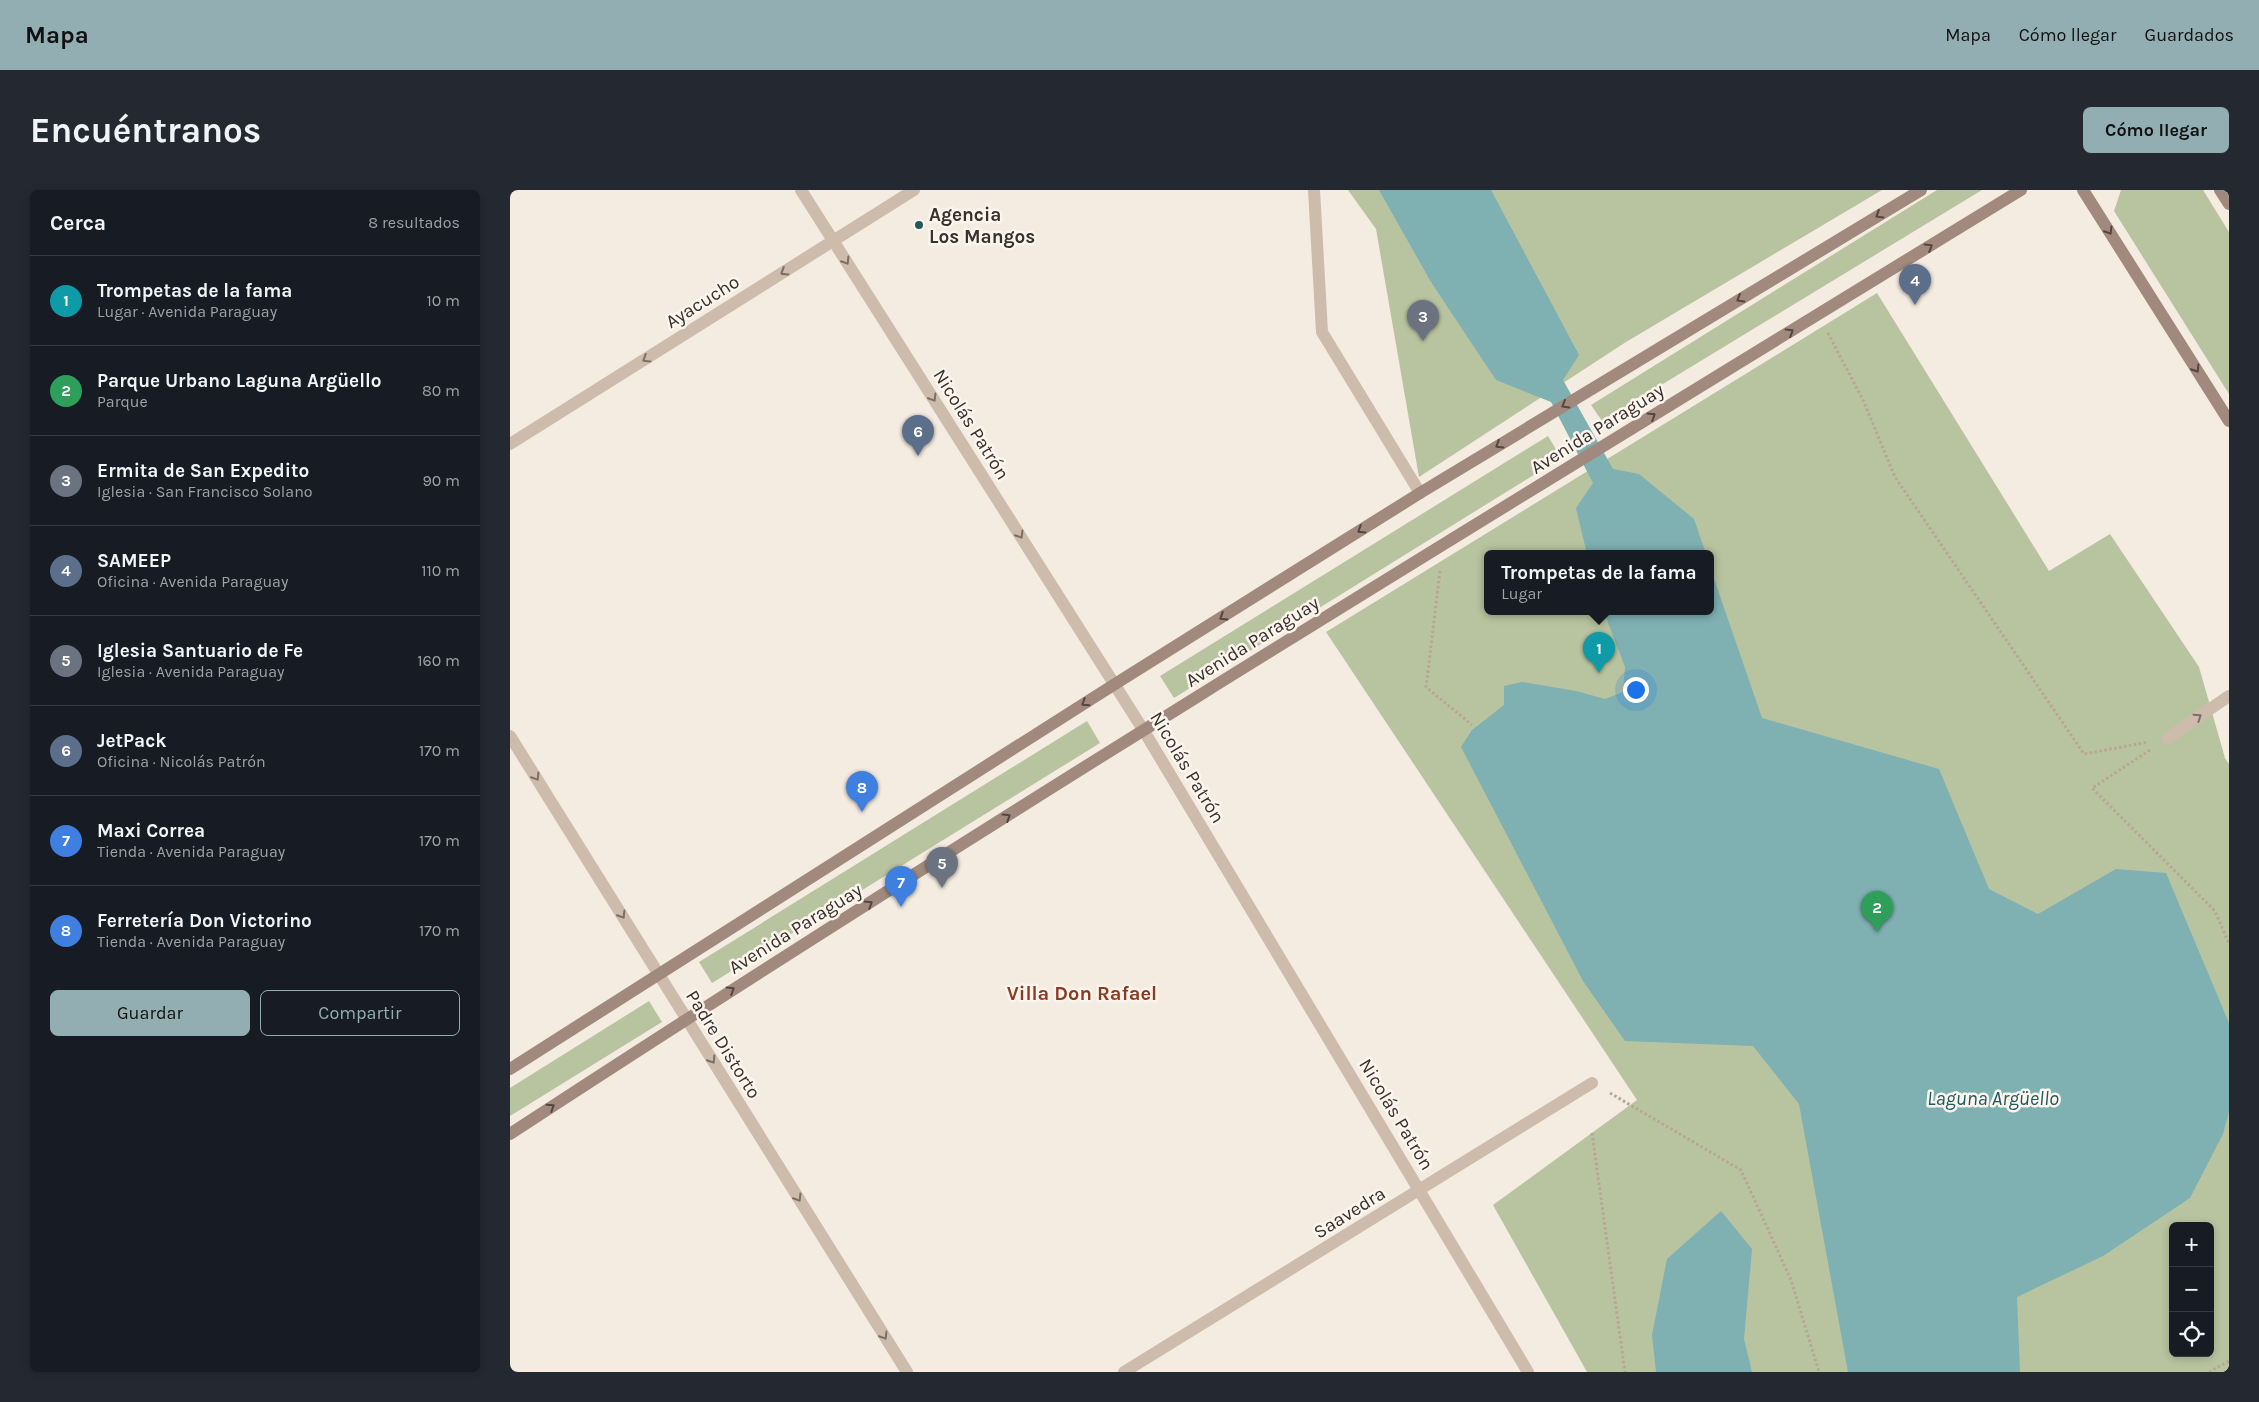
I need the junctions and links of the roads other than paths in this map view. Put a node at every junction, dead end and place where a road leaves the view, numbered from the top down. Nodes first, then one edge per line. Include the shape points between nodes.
1 (801, 190) edge
2 (914, 190) edge
3 (1314, 190) edge
4 (1921, 190) edge
5 (2021, 190) edge
6 (2083, 190) edge
7 (2220, 190) edge
8 (2229, 204) edge
9 (833, 241) junction
10 (2229, 421) edge
11 (510, 444) edge
12 (1420, 493) junction
13 (1115, 684) junction
14 (2229, 696) edge
15 (1144, 731) junction
16 (510, 736) edge
17 (2168, 738) road end
18 (659, 976) junction
19 (686, 1019) junction
20 (510, 1069) edge
21 (1592, 1083) road end
22 (510, 1134) edge
23 (1420, 1190) junction
24 (907, 1372) edge
25 (1124, 1372) edge
26 (1528, 1372) edge

1 - 9 street, Nicolás Patrón
2 - 9 street, Ayacucho
3 - 12 street via 1322,332
4 -> 12 main road, Avenida Paraguay
15 -> 5 main road, Avenida Paraguay
6 -> 10 main road
7 - 8 main road
9 -> 11 street, Ayacucho
9 -> 13 street, Nicolás Patrón
12 -> 13 main road, Avenida Paraguay
13 - 15 street, Nicolás Patrón
13 -> 18 main road, Avenida Paraguay
17 -> 14 street
19 -> 15 main road, Avenida Paraguay
15 - 23 street, Nicolás Patrón
16 -> 18 street, Padre Distorto
18 - 19 street, Padre Distorto
18 - 20 main road, Avenida Paraguay
22 -> 19 main road, Avenida Paraguay
19 -> 24 street, Padre Distorto
21 - 23 street, Saavedra
23 - 25 street, Saavedra
23 - 26 street, Nicolás Patrón

